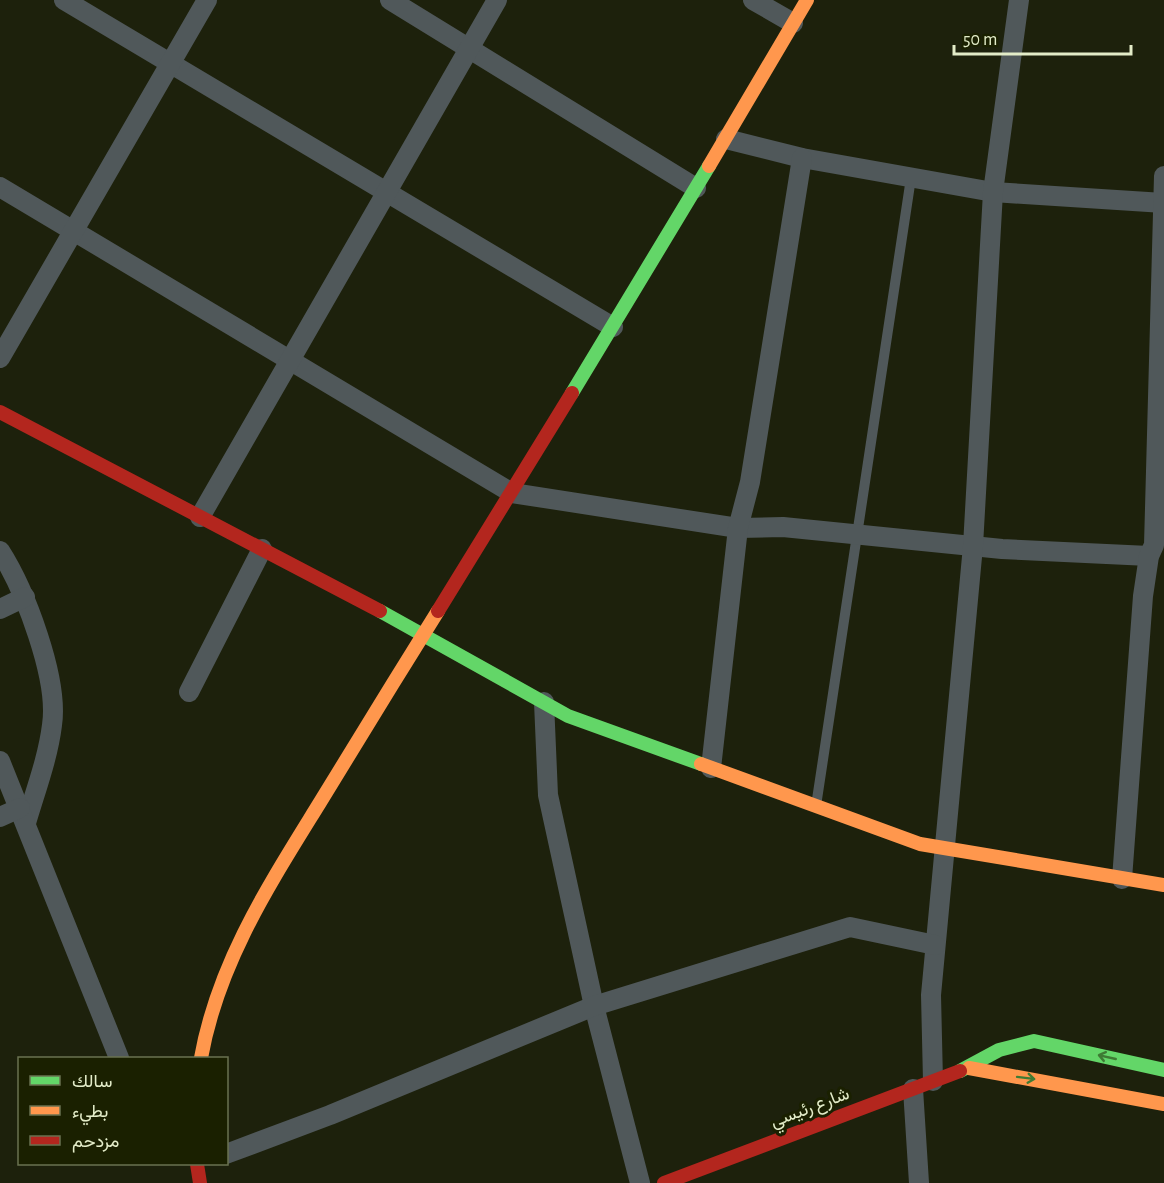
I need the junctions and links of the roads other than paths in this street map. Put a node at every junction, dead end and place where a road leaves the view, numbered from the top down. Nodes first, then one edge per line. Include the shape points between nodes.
1 (64, 0) edge
2 (207, 0) edge
3 (390, 0) edge
4 (496, 0) edge
5 (753, 0) edge
6 (807, 0) edge
7 (1019, 0) edge
8 (793, 23) junction
9 (470, 49) junction
10 (170, 63) junction
11 (726, 139) junction
12 (802, 158) junction
13 (1164, 176) edge
14 (911, 178) junction
15 (0, 187) edge
16 (696, 188) junction
17 (993, 192) junction
18 (387, 193) junction
19 (1164, 203) edge
20 (73, 231) junction
21 (613, 327) junction
22 (0, 358) edge
23 (291, 360) junction
24 (0, 412) edge
25 (512, 493) junction
26 (200, 517) junction
27 (738, 528) junction
28 (858, 535) junction
29 (973, 546) junction
30 (1156, 548) edge
31 (262, 549) junction
32 (0, 551) edge
33 (25, 597) junction
34 (0, 609) edge
35 (425, 634) junction
36 (189, 692) dead end
37 (544, 702) junction
38 (0, 761) edge
39 (711, 768) junction
40 (816, 806) junction
41 (23, 816) junction
42 (0, 817) edge
43 (944, 849) junction
44 (1122, 879) junction
45 (1164, 885) edge
46 (935, 945) junction
47 (594, 1006) junction
48 (118, 1057) edge
49 (201, 1057) edge
50 (969, 1068) junction
51 (1164, 1070) edge
52 (933, 1081) junction
53 (913, 1089) junction
54 (1164, 1104) edge
55 (228, 1153) edge
56 (640, 1183) edge
57 (664, 1183) edge
58 (919, 1183) edge

1 - 10 street
2 - 10 street
3 - 9 street
4 - 9 street
5 - 8 street
6 - 8 main road
7 - 17 street
8 - 11 main road
9 - 16 street
9 - 18 street
10 - 18 street
10 - 20 street
11 - 12 street
11 - 16 main road
12 - 14 street
12 - 27 street via 750,482
13 - 19 street
14 - 17 street
14 - 28 lane
15 - 20 street
16 - 21 main road
17 - 19 street
17 - 29 street
18 - 21 street
18 - 23 street
19 - 30 street
20 - 22 street
20 - 23 street
21 - 25 main road
23 - 25 street
23 - 26 street
24 - 26 main road
25 - 27 street
25 - 35 main road
26 - 31 main road
27 - 28 street via 783,527
27 - 39 street
28 - 29 street
28 - 40 lane
29 - 30 street
29 - 43 street
30 - 44 street via 1143,596
31 - 35 main road
31 - 36 street
32 - 33 street
33 - 34 street
33 - 41 street via 50,680 53,724
35 - 37 main road
35 - 49 main road via 239,938 213,1004
37 - 39 main road via 568,716
37 - 47 street via 548,795
38 - 41 street
39 - 40 main road
40 - 43 main road
41 - 42 street
41 - 48 street
43 - 44 main road
43 - 46 street
44 - 45 main road
46 - 47 street via 850,927
46 - 52 street via 931,995
47 - 55 street
47 - 56 street
51 -> 50 main road, شارع رئيسي via 1034,1041 1001,1048
50 - 52 main road, شارع رئيسي
50 -> 54 main road
52 - 53 main road, شارع رئيسي
53 - 57 main road, شارع رئيسي
53 - 58 street

